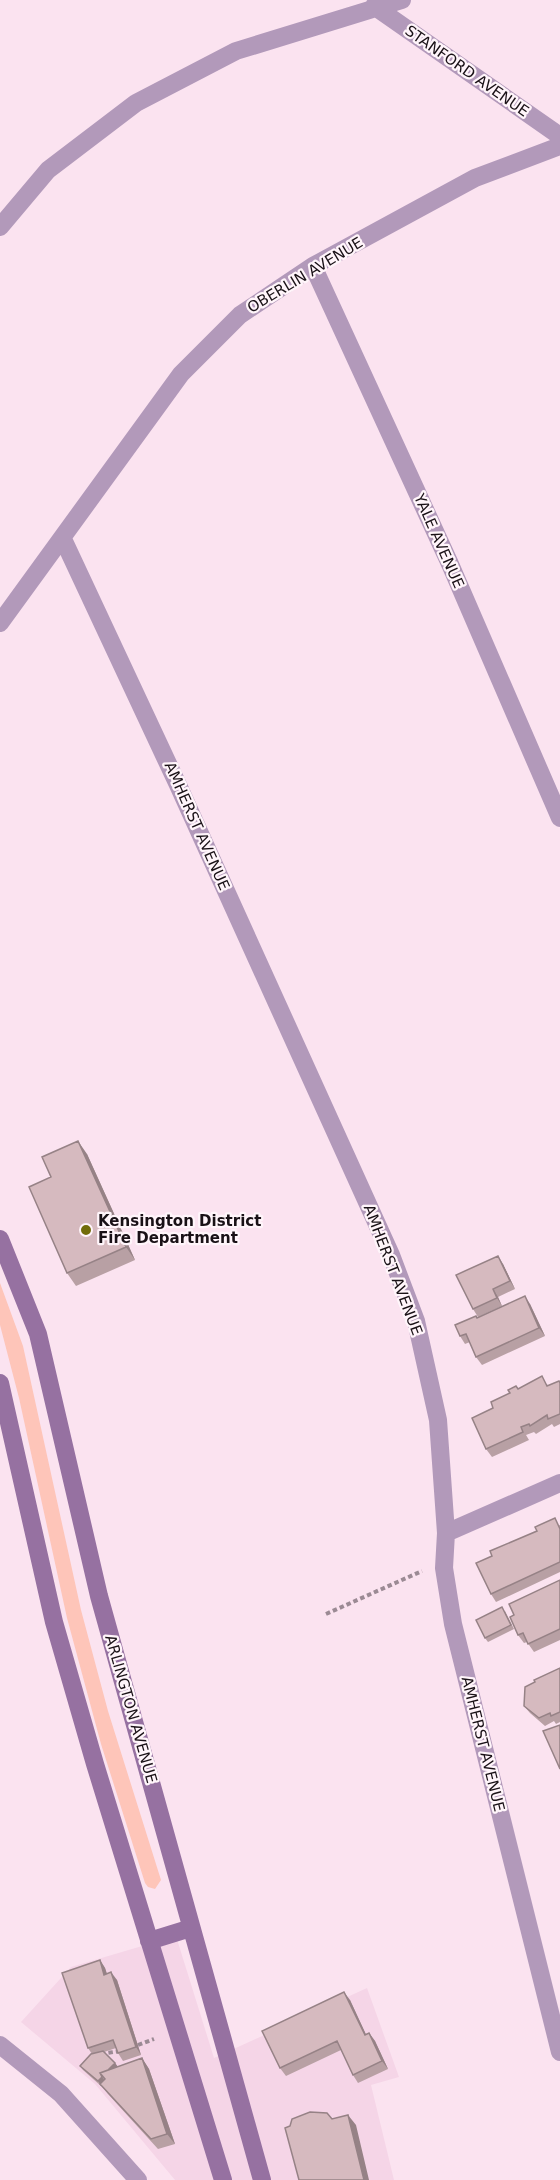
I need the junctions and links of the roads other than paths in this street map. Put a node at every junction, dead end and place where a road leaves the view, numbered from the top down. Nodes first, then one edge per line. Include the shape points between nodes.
1 (402, 0) edge
2 (375, 6) junction
3 (560, 136) edge
4 (560, 146) edge
5 (0, 227) edge
6 (314, 266) junction
7 (63, 539) junction
8 (0, 623) edge
9 (560, 818) edge
10 (0, 1239) edge
11 (0, 1383) edge
12 (560, 1483) edge
13 (446, 1533) junction
14 (191, 1928) junction
15 (149, 1941) junction
16 (0, 2046) edge
17 (560, 2052) edge
18 (138, 2180) edge
19 (223, 2180) edge
20 (262, 2180) edge

1 - 2 street
2 - 3 street, STANFORD AVENUE
2 - 5 street via 236,51 136,103 48,170
4 - 6 street, OBERLIN AVENUE via 476,178
6 - 7 street, OBERLIN AVENUE via 240,315 181,374
6 - 9 street, YALE AVENUE
7 - 8 street, OBERLIN AVENUE
7 - 13 street, AMHERST AVENUE via 395,1266 416,1321 438,1420
10 - 14 main road, ARLINGTON AVENUE via 38,1334 99,1596
11 - 15 main road via 54,1622
12 - 13 street
13 - 17 street, AMHERST AVENUE via 444,1561 453,1624
14 - 15 main road
14 - 20 main road, ARLINGTON AVENUE
15 - 19 main road
16 - 18 street via 61,2094

